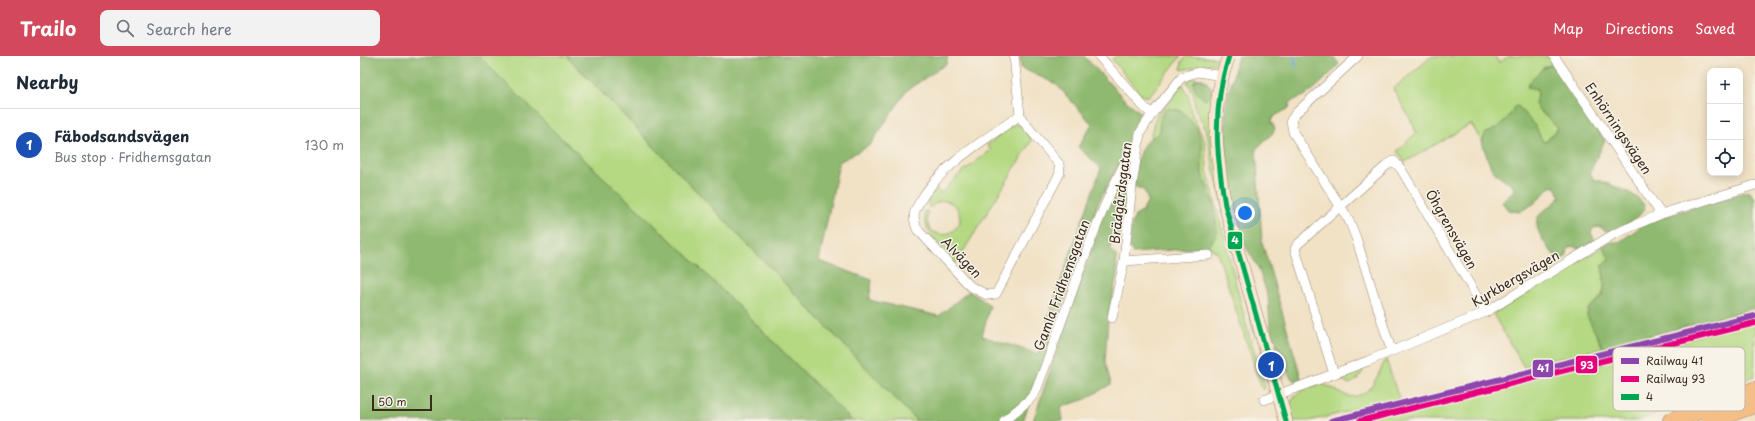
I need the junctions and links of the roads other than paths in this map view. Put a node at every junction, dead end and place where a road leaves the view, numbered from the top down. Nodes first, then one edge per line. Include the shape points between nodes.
1 (1014, 56) edge
2 (1099, 56) edge
3 (1230, 56) edge
4 (1358, 56) edge
5 (1554, 56) edge
6 (1222, 76) junction
7 (1152, 114) junction
8 (1020, 115) junction
9 (1132, 149) dead end
10 (1755, 185) edge
11 (1340, 207) junction
12 (1661, 214) junction
13 (1209, 255) dead end
14 (1124, 261) junction
15 (1486, 312) junction
16 (1112, 318) dead end
17 (1391, 350) junction
18 (1334, 374) junction
19 (1755, 390) edge
20 (1279, 394) junction
21 (1745, 394) edge
22 (1264, 400) dead end
23 (1755, 404) edge
24 (1745, 408) edge
25 (1698, 411) edge
26 (1736, 411) edge
27 (1004, 421) edge
28 (1286, 421) edge
29 (1671, 421) edge
30 (1710, 421) edge

1 - 8 street, Alvägen
2 - 7 street
3 - 6 street
4 - 11 street via 1291,120 1293,132
5 - 12 street, Enhörningsvägen
6 - 7 street, Brädgårdsgatan via 1198,72 1185,75
6 - 20 street via 1215,136 1225,205
7 - 14 street, Brädgårdsgatan via 1140,133
8 - 8 street, Alvägen via 941,174 915,211 917,229 970,286 987,295 996,294 1060,173 1059,164
9 - 27 street, Gamla Fridhemsgatan via 1096,223 1035,393
10 - 12 street, Kyrkbergsvägen
11 - 15 street, Öhgrensvägen via 1394,161 1402,169
11 - 17 street via 1349,220 1356,238
11 - 18 street via 1295,249
12 - 15 street, Kyrkbergsvägen via 1614,234
13 - 14 street
14 - 16 street, Brädgårdsgatan
15 - 17 street, Kyrkbergsvägen
17 - 18 street, Kyrkbergsvägen
18 - 20 street, Kyrkbergsvägen
19 - 21 highway
20 - 22 street, Kyrkbergsvägen
20 - 28 street
23 - 24 highway
25 - 29 highway
26 - 30 highway

